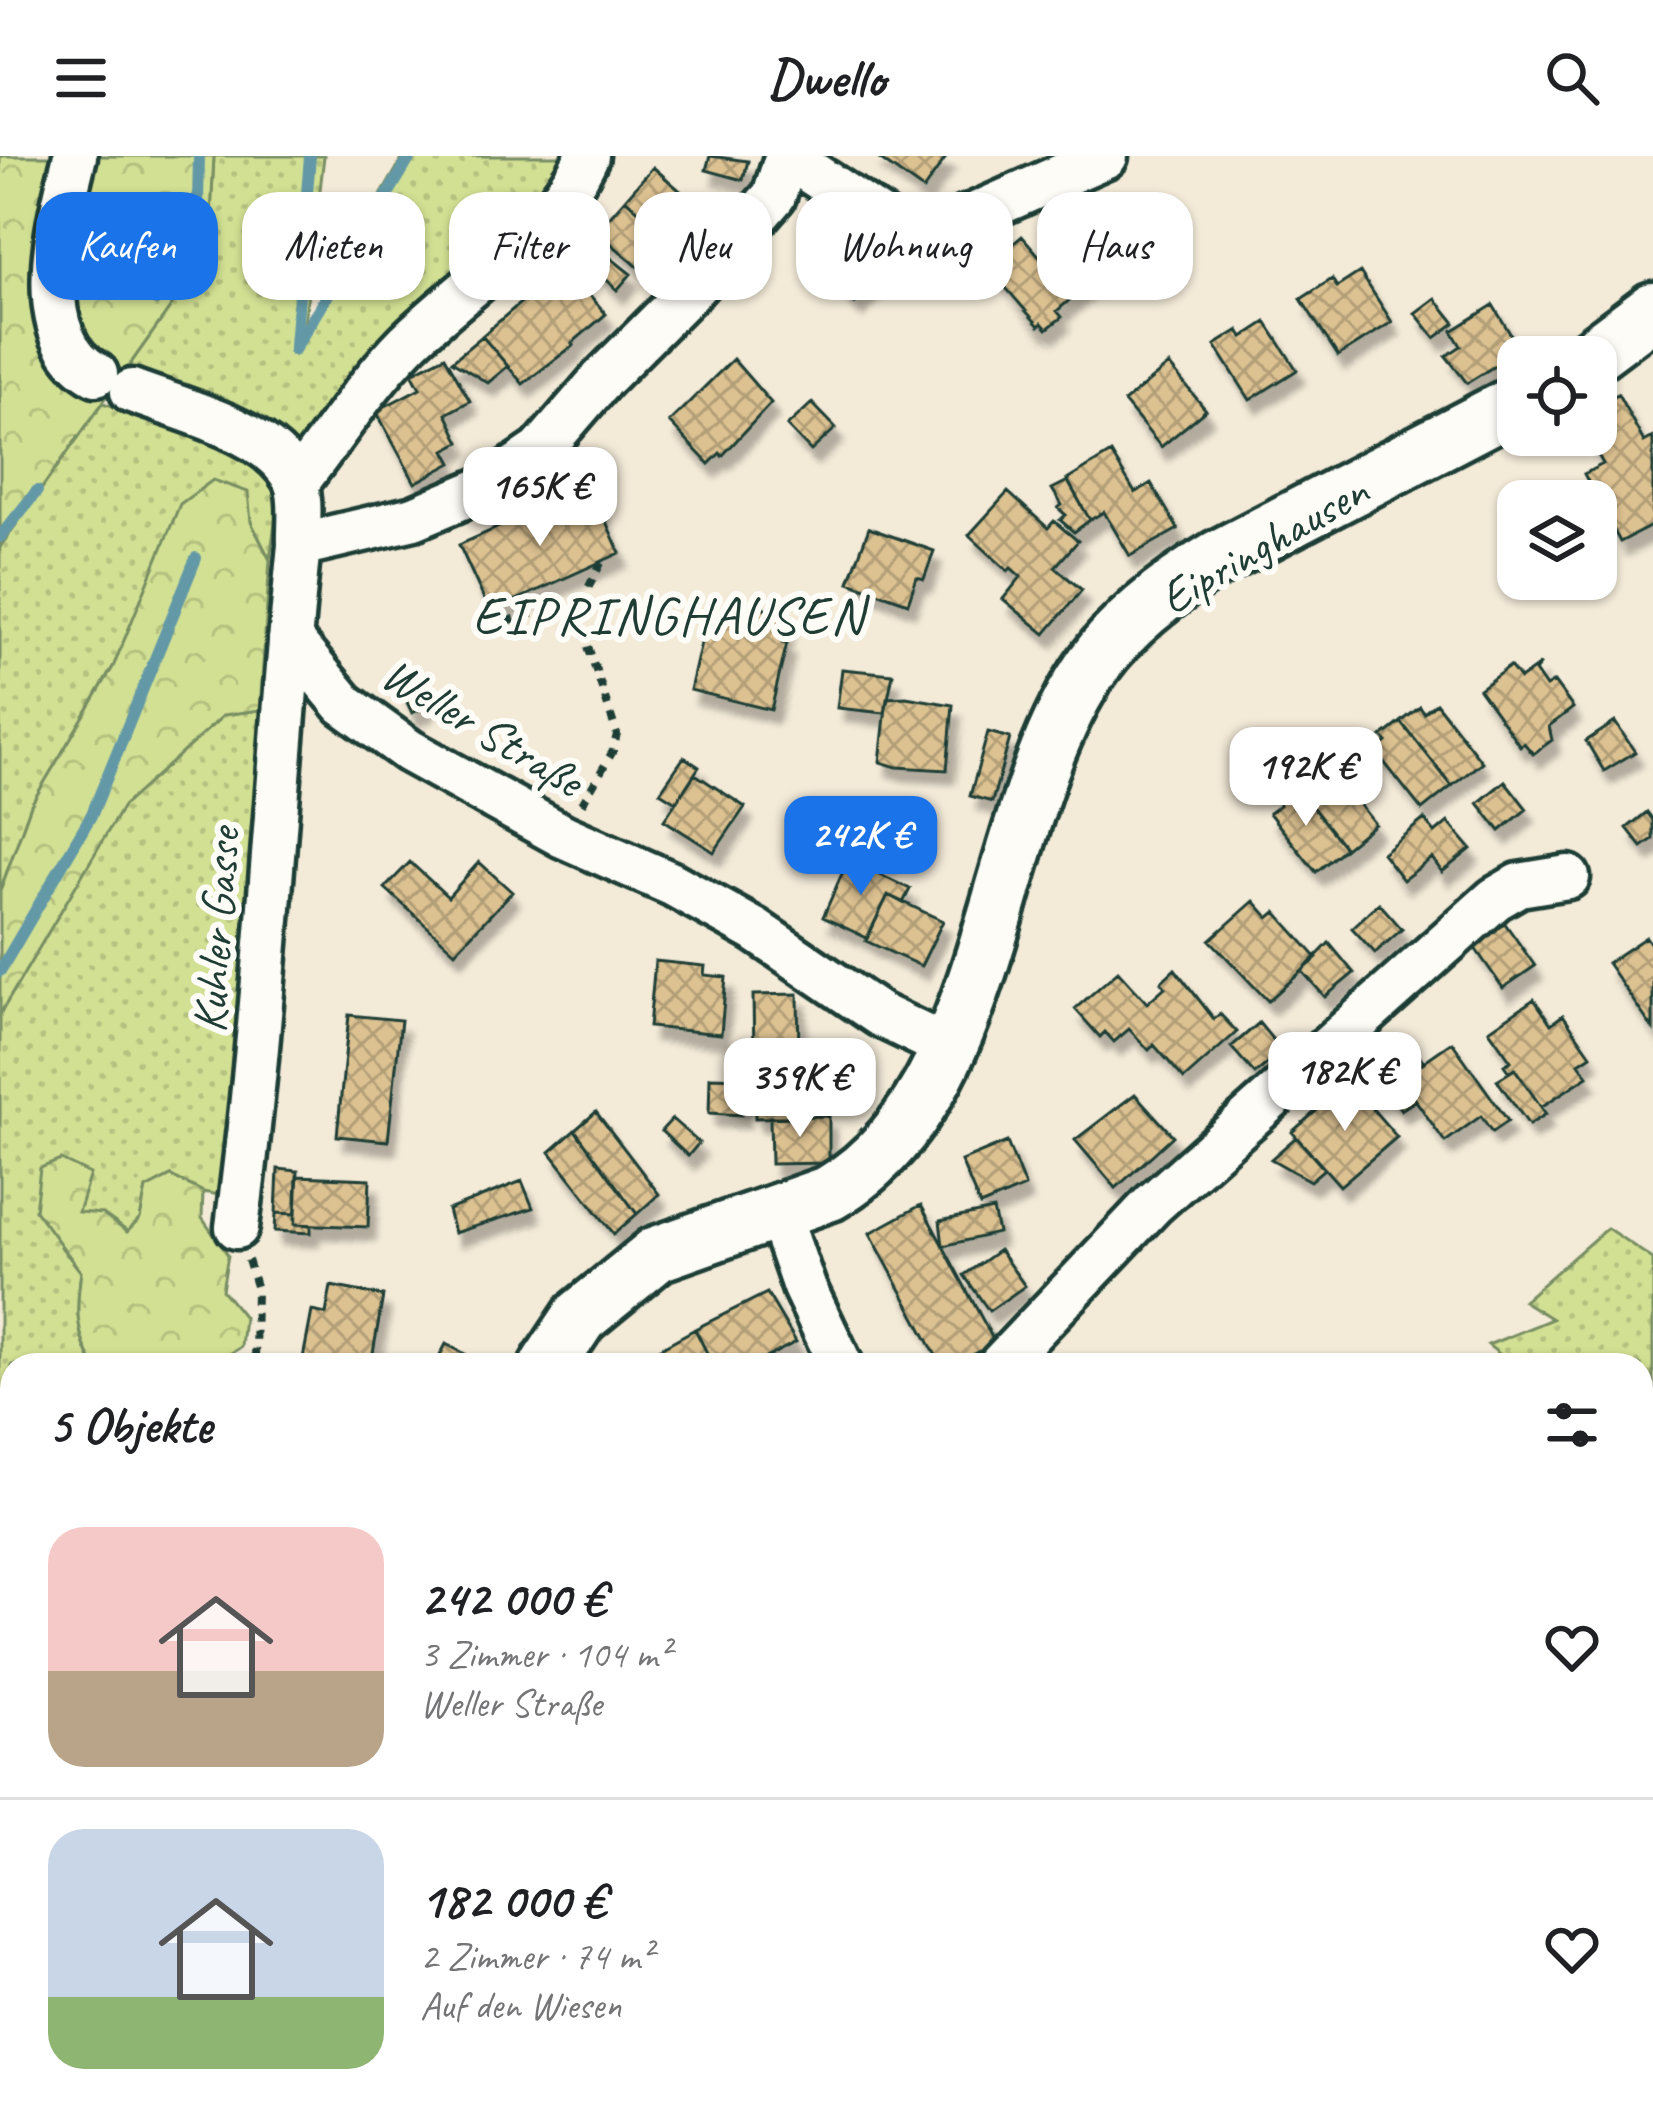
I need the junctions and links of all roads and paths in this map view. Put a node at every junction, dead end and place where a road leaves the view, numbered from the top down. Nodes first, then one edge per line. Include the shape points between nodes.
1 (75, 156) edge
2 (587, 156) edge
3 (1106, 156) edge
4 (786, 157) edge
5 (1653, 310) edge
6 (1617, 337) edge
7 (1497, 413) edge
8 (297, 483) junction
9 (299, 545) junction
10 (602, 561) dead end
11 (582, 600) junction
12 (489, 626) dead end
13 (290, 639) junction
14 (563, 836) junction
15 (1568, 877) dead end
16 (947, 1047) junction
17 (778, 1212) junction
18 (237, 1227) joint
19 (255, 1353) edge
20 (556, 1353) edge
21 (835, 1353) edge
22 (1011, 1353) edge

1 - 8 street via 52,245 56,315 76,364 246,435 277,455
2 - 8 street via 538,225 403,347
3 - 4 street via 915,242
4 - 9 street via 774,196 540,451 485,488 414,518
5 - 6 main road
7 - 16 main road, Eipringhausen via 1190,575 1107,648 1047,757
8 - 9 street
9 - 13 street
10 - 11 path
11 - 12 path
11 - 14 path via 579,620 617,734
13 - 14 street, Weller Straße via 344,704 409,751
13 - 18 street, Kuhler Gasse
14 - 16 street, Weller Straße via 672,884 880,1015
15 - 22 street via 1519,885 1495,899 1154,1204
16 - 17 main road, Eipringhausen via 878,1156 830,1193
17 - 20 main road, Eipringhausen via 657,1254 580,1317
17 - 21 street
18 - 19 path via 256,1286

